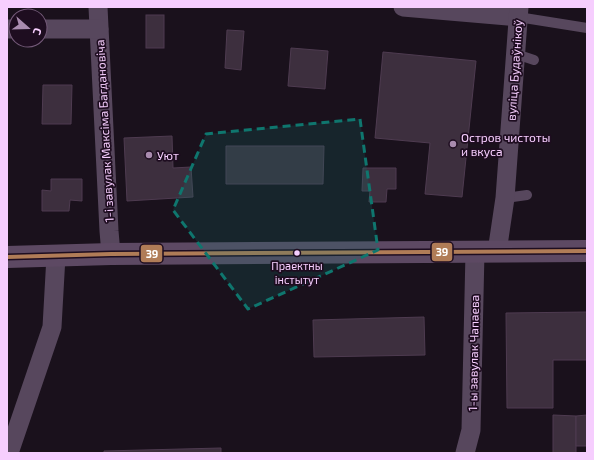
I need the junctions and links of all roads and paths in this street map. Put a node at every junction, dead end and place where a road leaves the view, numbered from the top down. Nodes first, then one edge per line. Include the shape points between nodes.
1 (98, 7) edge
2 (403, 7) edge
3 (518, 12) edge
4 (587, 28) edge
5 (48, 29) edge
6 (99, 29) junction
7 (516, 54) junction
8 (534, 60) dead end
9 (527, 195) dead end
10 (505, 198) junction
11 (587, 251) edge
12 (475, 252) junction
13 (497, 252) junction
14 (111, 254) junction
15 (56, 256) junction
16 (7, 257) edge
17 (9, 453) edge
18 (465, 453) edge

1 - 6 street, 1-і завулак Максіма Багдановіча
2 - 3 street
3 - 4 lane
3 - 7 street, вуліца Будаўнікоў
5 - 6 street
6 - 14 street, 1-і завулак Максіма Багдановіча
7 - 8 lane
7 - 10 street, вуліца Будаўнікоў
9 - 10 lane
10 - 13 street, вуліца Будаўнікоў
11 - 13 main road
12 - 13 main road
12 - 14 main road
12 - 18 street, 1-ы завулак Чапаева via 471,430
14 - 15 main road
15 - 16 main road
15 - 17 street via 52,327

